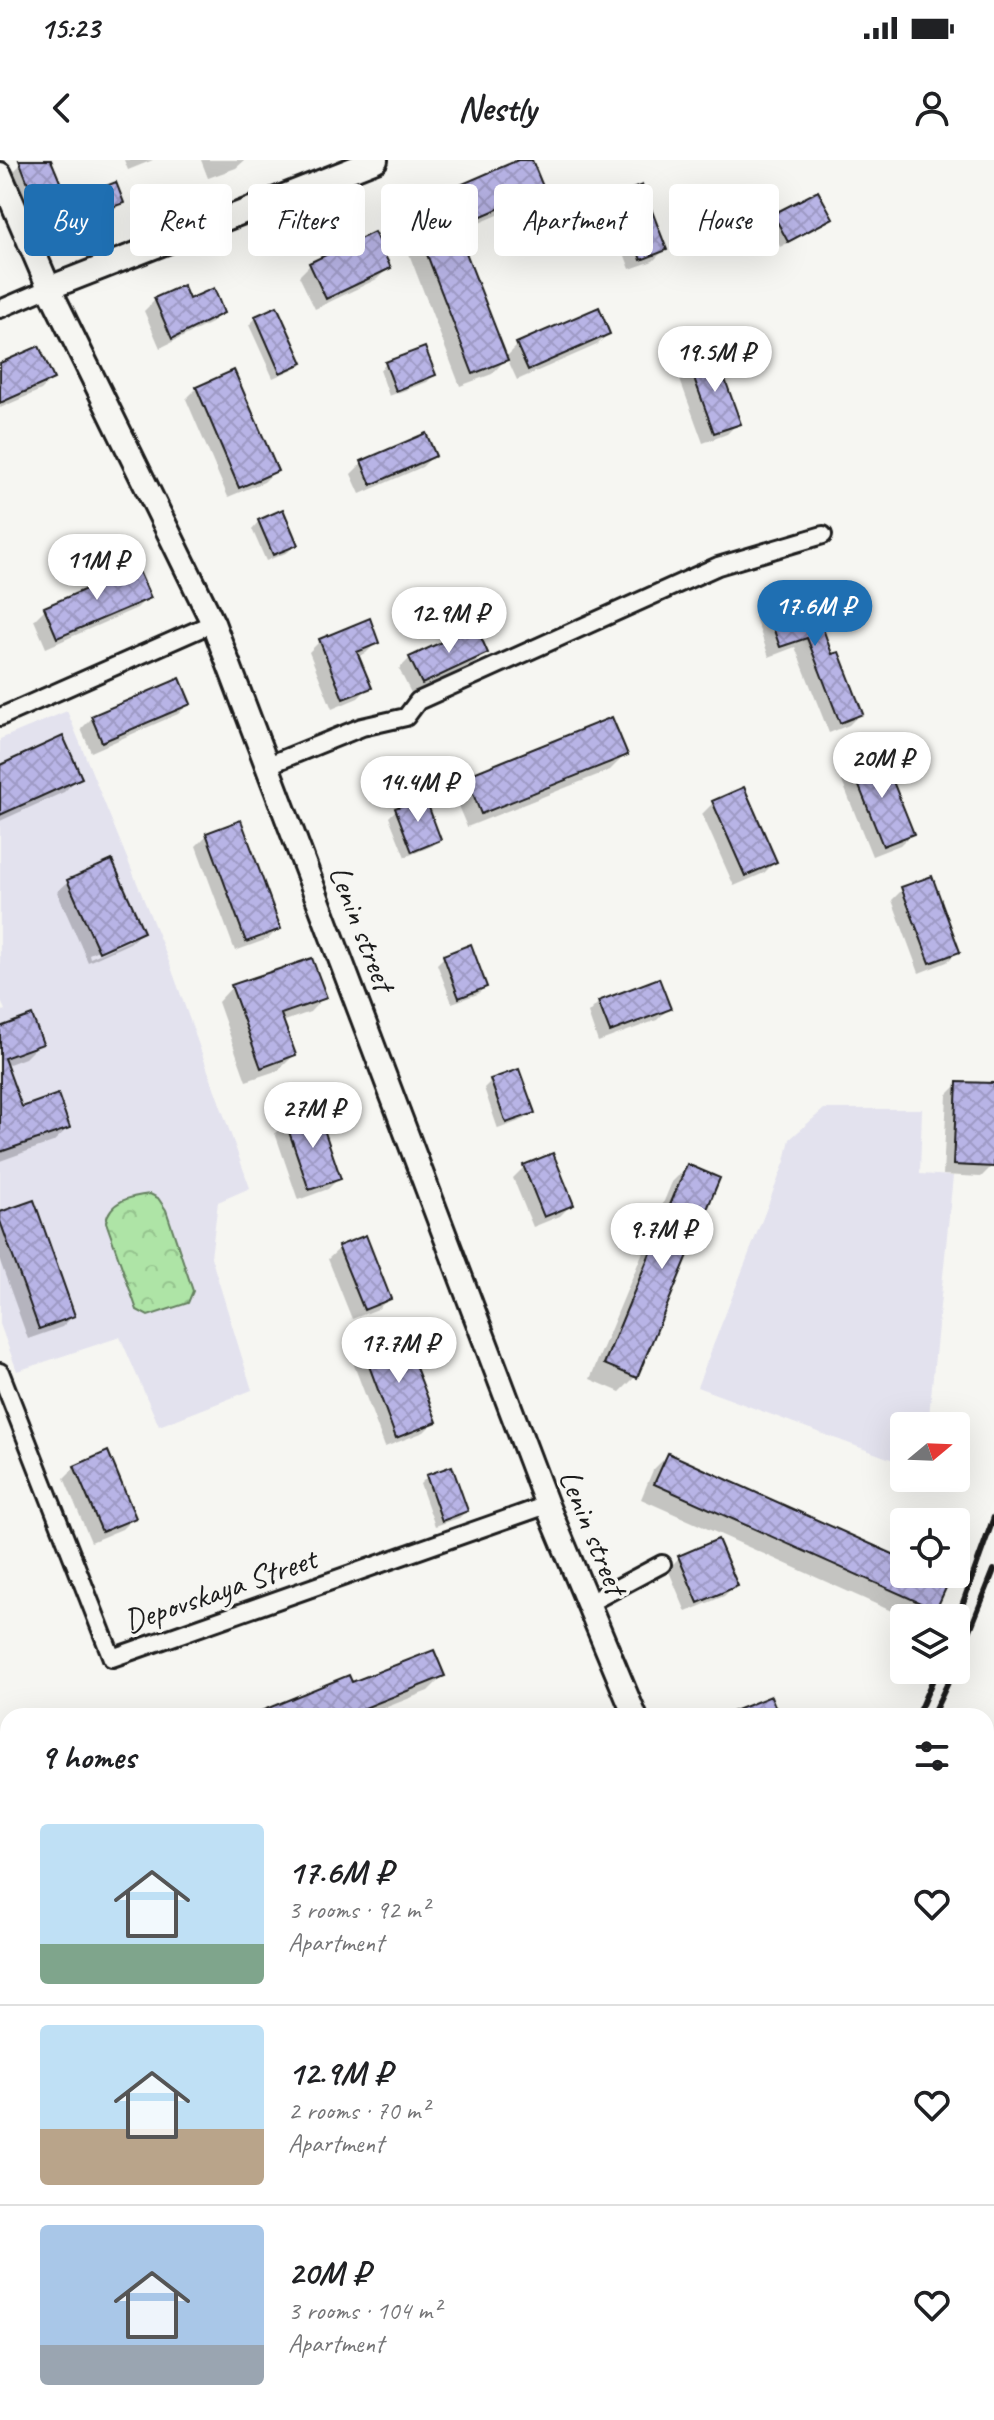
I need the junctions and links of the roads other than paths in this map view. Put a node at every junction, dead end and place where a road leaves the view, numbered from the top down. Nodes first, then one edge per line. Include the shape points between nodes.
1 (376, 160) edge
2 (0, 174) edge
3 (49, 288) junction
4 (0, 309) edge
5 (823, 535) dead end
6 (213, 623) junction
7 (0, 717) edge
8 (266, 766) junction
9 (0, 1372) edge
10 (547, 1505) junction
11 (662, 1564) dead end
12 (587, 1604) junction
13 (632, 1708) edge

1 - 3 main road
2 - 3 main road, Lenin street
3 - 4 street
3 - 6 main road, Lenin street
5 - 8 street via 718,566 418,701 406,717 362,727
6 - 7 street
6 - 8 main road, Lenin street
8 - 10 main road, Lenin street
9 - 10 street, Depovskaya Street via 112,1658
10 - 12 main road, Lenin street
11 - 12 street
12 - 13 main road, Lenin street

